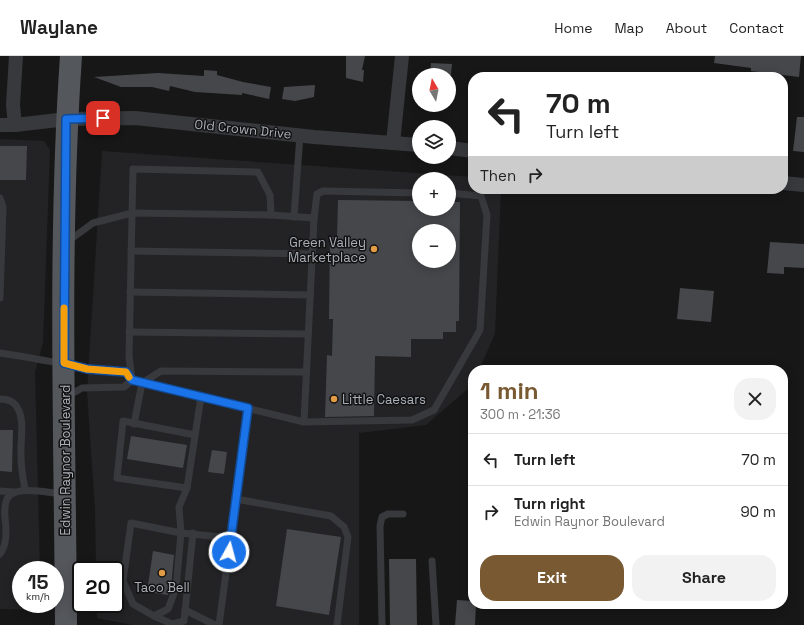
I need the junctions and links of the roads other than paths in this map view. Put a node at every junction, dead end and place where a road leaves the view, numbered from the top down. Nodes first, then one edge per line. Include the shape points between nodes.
1 (16, 56) edge
2 (71, 56) edge
3 (402, 56) edge
4 (66, 119) junction
5 (0, 125) edge
6 (15, 125) junction
7 (300, 135) junction
8 (393, 143) junction
9 (412, 144) edge
10 (456, 149) edge
11 (468, 150) edge
12 (788, 183) edge
13 (804, 185) edge
14 (412, 193) edge
15 (456, 194) edge
16 (0, 198) edge
17 (132, 213) junction
18 (271, 215) junction
19 (294, 217) junction
20 (314, 218) junction
21 (64, 244) junction
22 (131, 251) junction
23 (312, 254) junction
24 (130, 292) junction
25 (310, 296) junction
26 (0, 298) edge
27 (129, 332) junction
28 (308, 334) junction
29 (0, 353) edge
30 (64, 363) junction
31 (306, 372) junction
32 (132, 380) junction
33 (142, 383) junction
34 (201, 397) junction
35 (65, 398) junction
36 (0, 399) edge
37 (248, 408) junction
38 (304, 422) junction
39 (134, 424) junction
40 (195, 435) junction
41 (186, 488) junction
42 (25, 490) junction
43 (0, 491) edge
44 (14, 492) junction
45 (65, 494) junction
46 (236, 498) junction
47 (403, 514) dead end
48 (181, 533) junction
49 (193, 533) junction
50 (231, 538) junction
51 (0, 554) edge
52 (432, 561) dead end
53 (185, 610) junction
54 (154, 616) junction
55 (66, 625) edge
56 (215, 625) edge
57 (219, 625) edge
58 (337, 625) edge
59 (382, 625) edge
60 (436, 625) edge

1 - 6 street via 13,105
2 - 4 main road, Edwin Raynor Boulevard
3 - 8 street
4 - 6 street, Old Crown Drive
4 - 7 street, Old Crown Drive via 135,118
4 - 21 main road, Edwin Raynor Boulevard
5 - 6 street, Old Crown Drive
7 - 8 street, Old Crown Drive
7 - 19 lane
8 - 9 street, Old Crown Drive
10 - 11 street
12 - 13 street
14 - 20 lane via 323,191 317,194
15 - 38 lane via 481,196 487,216 480,330 434,410 412,420
16 - 26 lane via 3,207
17 - 18 lane
17 - 18 lane via 133,169 258,172 270,195
17 - 21 lane via 93,223
17 - 22 lane
18 - 19 lane
19 - 20 lane
20 - 23 lane
21 - 30 main road, Edwin Raynor Boulevard
22 - 23 lane
22 - 24 lane
23 - 25 lane
24 - 25 lane
24 - 27 lane
25 - 28 lane
27 - 28 lane
27 - 32 lane
28 - 31 lane
29 - 30 lane
30 - 32 lane via 87,369 126,372
30 - 35 main road, Edwin Raynor Boulevard
31 - 33 lane via 161,371
31 - 38 lane
32 - 33 lane
32 - 35 lane via 124,387 82,388
33 - 34 lane
33 - 39 lane
34 - 37 lane
34 - 40 lane
35 - 45 main road, Edwin Raynor Boulevard
36 - 42 lane via 14,403 21,417 20,457
37 - 38 lane
37 - 46 lane
39 - 40 lane
39 - 41 lane via 123,421 117,478
40 - 41 lane
41 - 48 lane via 179,507
42 - 44 lane
42 - 45 lane
43 - 44 lane
44 - 51 lane via 8,498 5,507 6,536
45 - 55 main road, Edwin Raynor Boulevard
46 - 50 lane
46 - 58 lane via 331,516 344,527 348,537
47 - 59 lane via 388,514 382,517 380,526
48 - 49 lane
48 - 54 lane via 176,588 168,609
48 - 54 lane via 131,523 123,581 133,604
49 - 50 lane
49 - 53 lane
50 - 57 lane
52 - 60 lane
53 - 54 lane via 184,621 172,624
53 - 56 lane

